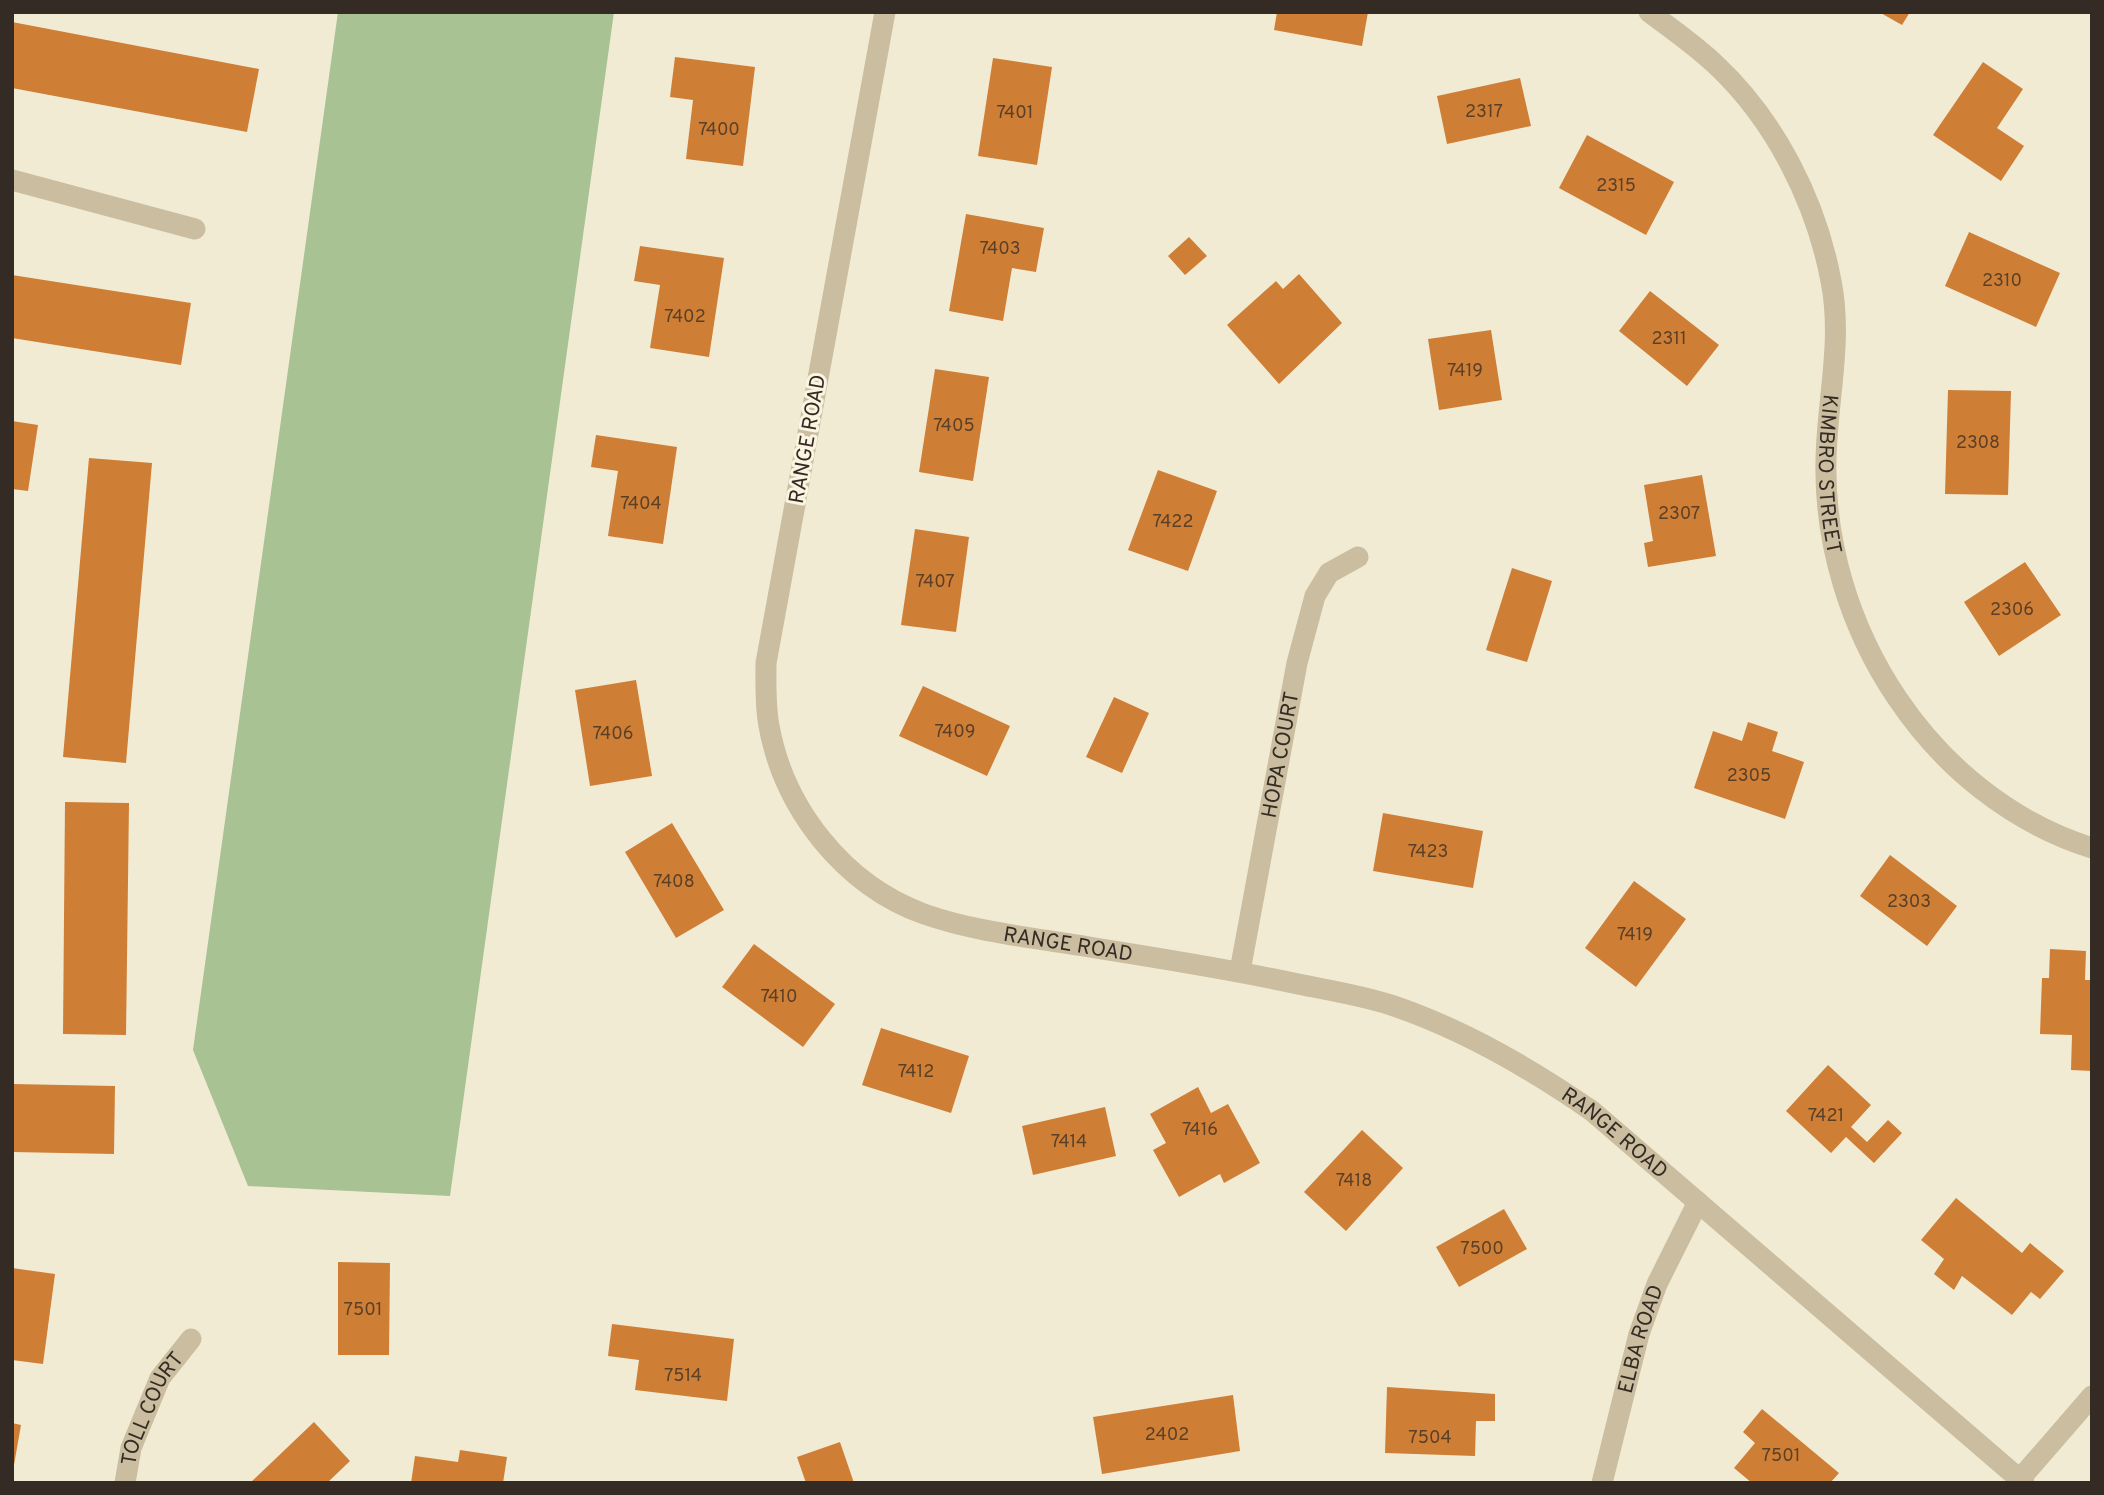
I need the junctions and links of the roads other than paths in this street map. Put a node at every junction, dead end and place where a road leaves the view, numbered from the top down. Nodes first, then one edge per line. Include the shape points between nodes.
1 (885, 12) edge
2 (1649, 12) edge
3 (12, 180) edge
4 (195, 229) dead end
5 (1358, 557) dead end
6 (2092, 848) edge
7 (1240, 971) junction
8 (1698, 1202) junction
9 (191, 1339) dead end
10 (2092, 1396) edge
11 (2022, 1481) edge
12 (125, 1483) edge
13 (1602, 1483) edge

1 - 7 street, RANGE ROAD via 766,663 769,727 779,765 804,817 822,841 863,880 907,907 972,928
2 - 6 street, KIMBRO STREET via 1692,43 1744,94 1790,164 1818,230 1837,329 1826,460 1828,511 1849,605 1867,647 1911,717 1949,761 2026,819
3 - 4 street
5 - 7 street, HOPA COURT via 1329,573 1315,596 1297,663
7 - 8 street, RANGE ROAD via 1391,1006 1466,1035 1592,1111
8 - 11 street, RANGE ROAD
8 - 13 street, ELBA ROAD via 1657,1284 1639,1334
9 - 12 street, TOLL COURT via 160,1378 131,1448
10 - 11 street

